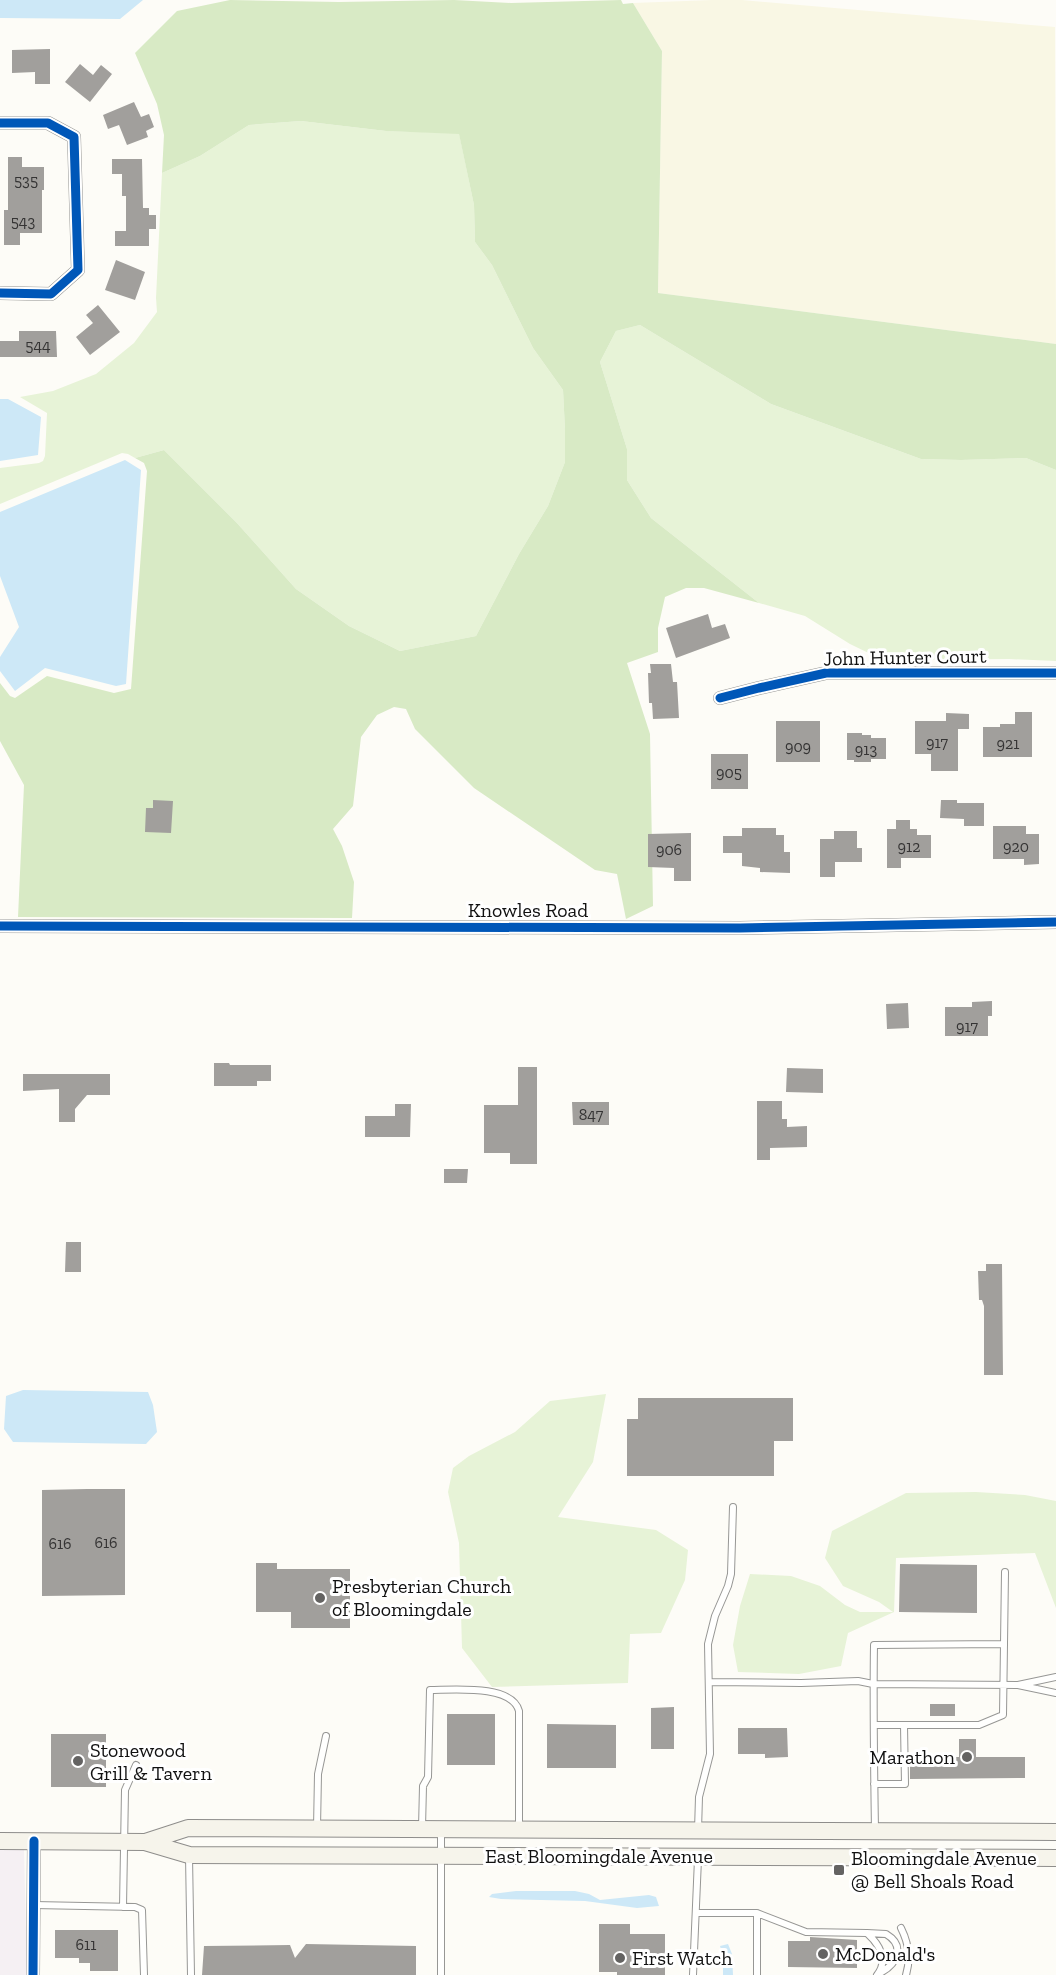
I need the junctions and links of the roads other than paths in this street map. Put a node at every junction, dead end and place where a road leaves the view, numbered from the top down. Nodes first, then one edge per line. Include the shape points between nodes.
1 (0, 123) edge
2 (0, 293) edge
3 (1056, 673) edge
4 (720, 698) dead end
5 (1056, 922) edge
6 (0, 926) edge
7 (733, 1507) dead end
8 (1005, 1572) dead end
9 (1004, 1644) junction
10 (1056, 1677) edge
11 (709, 1682) junction
12 (873, 1684) junction
13 (1003, 1685) junction
14 (1018, 1685) junction
15 (1056, 1693) edge
16 (874, 1725) junction
17 (904, 1725) junction
18 (326, 1736) dead end
19 (136, 1765) dead end
20 (874, 1784) junction
21 (316, 1829) junction
22 (422, 1829) junction
23 (441, 1829) junction
24 (519, 1829) junction
25 (698, 1831) junction
26 (875, 1831) junction
27 (1056, 1832) edge
28 (0, 1841) edge
29 (34, 1841) junction
30 (123, 1841) junction
31 (145, 1842) junction
32 (189, 1855) junction
33 (441, 1856) junction
34 (698, 1856) junction
35 (1056, 1858) edge
36 (34, 1905) junction
37 (123, 1907) junction
38 (697, 1913) junction
39 (757, 1913) junction
40 (901, 1928) dead end
41 (867, 1933) junction
42 (879, 1974) edge
43 (33, 1975) edge
44 (144, 1975) edge
45 (191, 1975) edge
46 (441, 1975) edge
47 (693, 1975) edge
48 (758, 1975) edge
49 (906, 1975) edge

1 - 2 street via 48,123 74,137 78,270 51,294
3 - 4 street, John Hunter Court via 826,673
5 - 6 street, Knowles Road via 740,928
7 - 11 lane via 733,1559 728,1586 710,1630
8 - 9 lane
9 - 12 lane via 874,1645
9 - 13 lane
10 - 14 lane
11 - 12 lane
11 - 25 lane via 710,1754 699,1797
12 - 13 lane
12 - 16 lane
13 - 14 lane
13 - 17 lane via 1003,1716 979,1725
14 - 15 lane
16 - 17 lane
16 - 20 lane
17 - 20 lane via 905,1784
18 - 21 lane via 318,1774
19 - 30 lane via 124,1790
20 - 26 lane
21 - 22 main road, East Bloomingdale Avenue
21 - 31 main road, East Bloomingdale Avenue via 188,1828
22 - 23 main road, East Bloomingdale Avenue
22 - 24 lane via 423,1786 428,1777 430,1690 485,1691 515,1702 519,1711
23 - 24 main road, East Bloomingdale Avenue
23 - 33 lane
24 - 25 main road, East Bloomingdale Avenue
25 - 26 main road, East Bloomingdale Avenue
26 - 27 main road, East Bloomingdale Avenue
28 - 29 main road, East Bloomingdale Avenue
29 - 30 main road, East Bloomingdale Avenue
29 - 36 street
30 - 31 main road, East Bloomingdale Avenue
30 - 37 lane
31 - 32 main road, East Bloomingdale Avenue
32 - 33 main road, East Bloomingdale Avenue
32 - 45 lane
33 - 34 main road, East Bloomingdale Avenue
33 - 46 lane
34 - 35 main road, East Bloomingdale Avenue
34 - 38 lane
36 - 37 lane
36 - 43 street
37 - 44 lane via 142,1910
38 - 39 lane
38 - 47 lane
39 - 41 lane via 806,1932
39 - 48 lane
40 - 49 lane via 908,1942
41 - 42 lane via 880,1950 883,1962
41 - 42 lane via 886,1934 897,1946 896,1960

